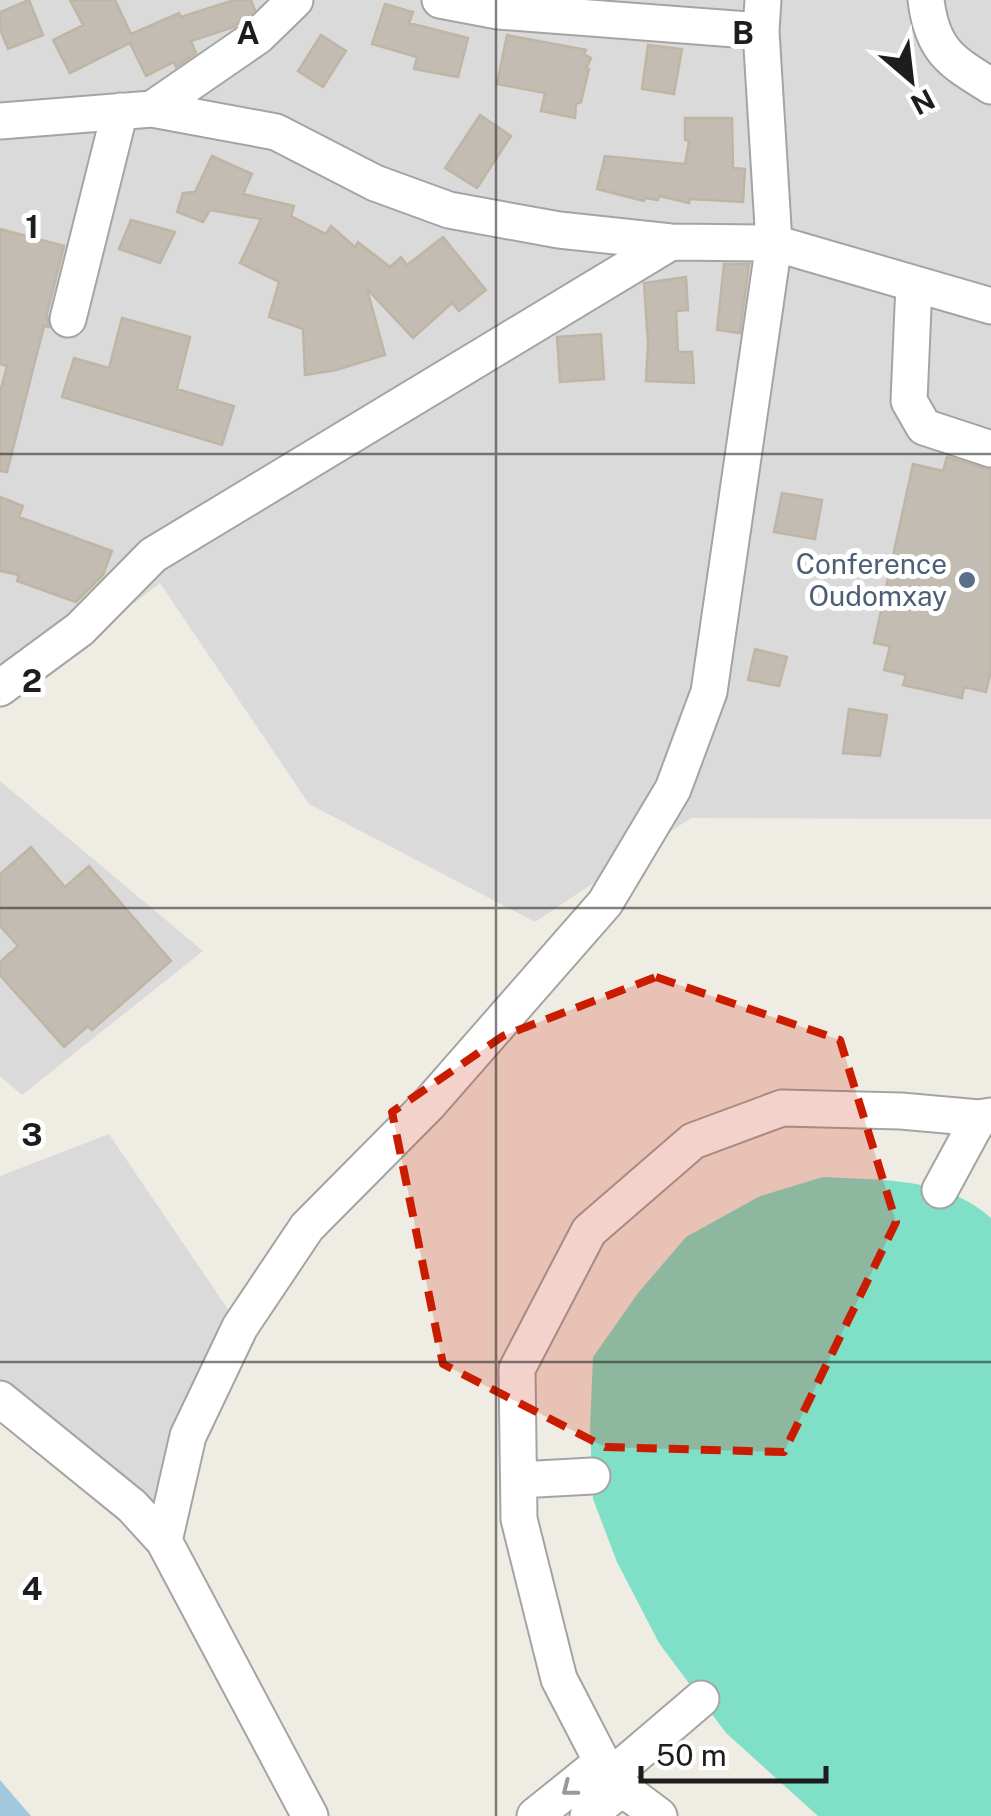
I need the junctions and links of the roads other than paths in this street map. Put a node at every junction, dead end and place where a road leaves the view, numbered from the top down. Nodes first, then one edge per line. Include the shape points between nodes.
1 (296, 0) edge
2 (440, 0) edge
3 (926, 0) edge
4 (762, 16) edge
5 (991, 86) edge
6 (136, 110) junction
7 (0, 121) edge
8 (672, 242) junction
9 (774, 242) junction
10 (914, 284) junction
11 (991, 306) edge
12 (68, 320) dead end
13 (991, 450) edge
14 (0, 688) edge
15 (985, 1117) edge
16 (940, 1190) dead end
17 (0, 1399) edge
18 (592, 1476) dead end
19 (519, 1480) junction
20 (164, 1541) junction
21 (701, 1699) dead end
22 (612, 1775) junction
23 (310, 1816) edge
24 (535, 1816) edge
25 (588, 1816) edge
26 (658, 1816) edge

1 - 6 street via 258,36
2 - 4 street via 498,11
3 - 5 street via 930,30 951,60
4 - 9 street
6 - 7 street
6 - 8 street via 276,132 375,183 450,210
6 - 12 street
8 - 9 street
8 - 14 street via 153,555 80,629
9 - 10 street
9 - 20 street via 709,692 673,788 605,903 429,1104 307,1227 240,1326 188,1436
10 - 11 street
10 - 13 street via 910,401 924,427
15 - 16 street
15 - 19 street via 782,1108 693,1141 589,1230 517,1368
17 - 20 street via 132,1506
18 - 19 street
19 - 22 street via 520,1519 559,1680
20 - 23 street
21 - 22 street
22 -> 24 street
22 - 25 street
22 - 26 street

